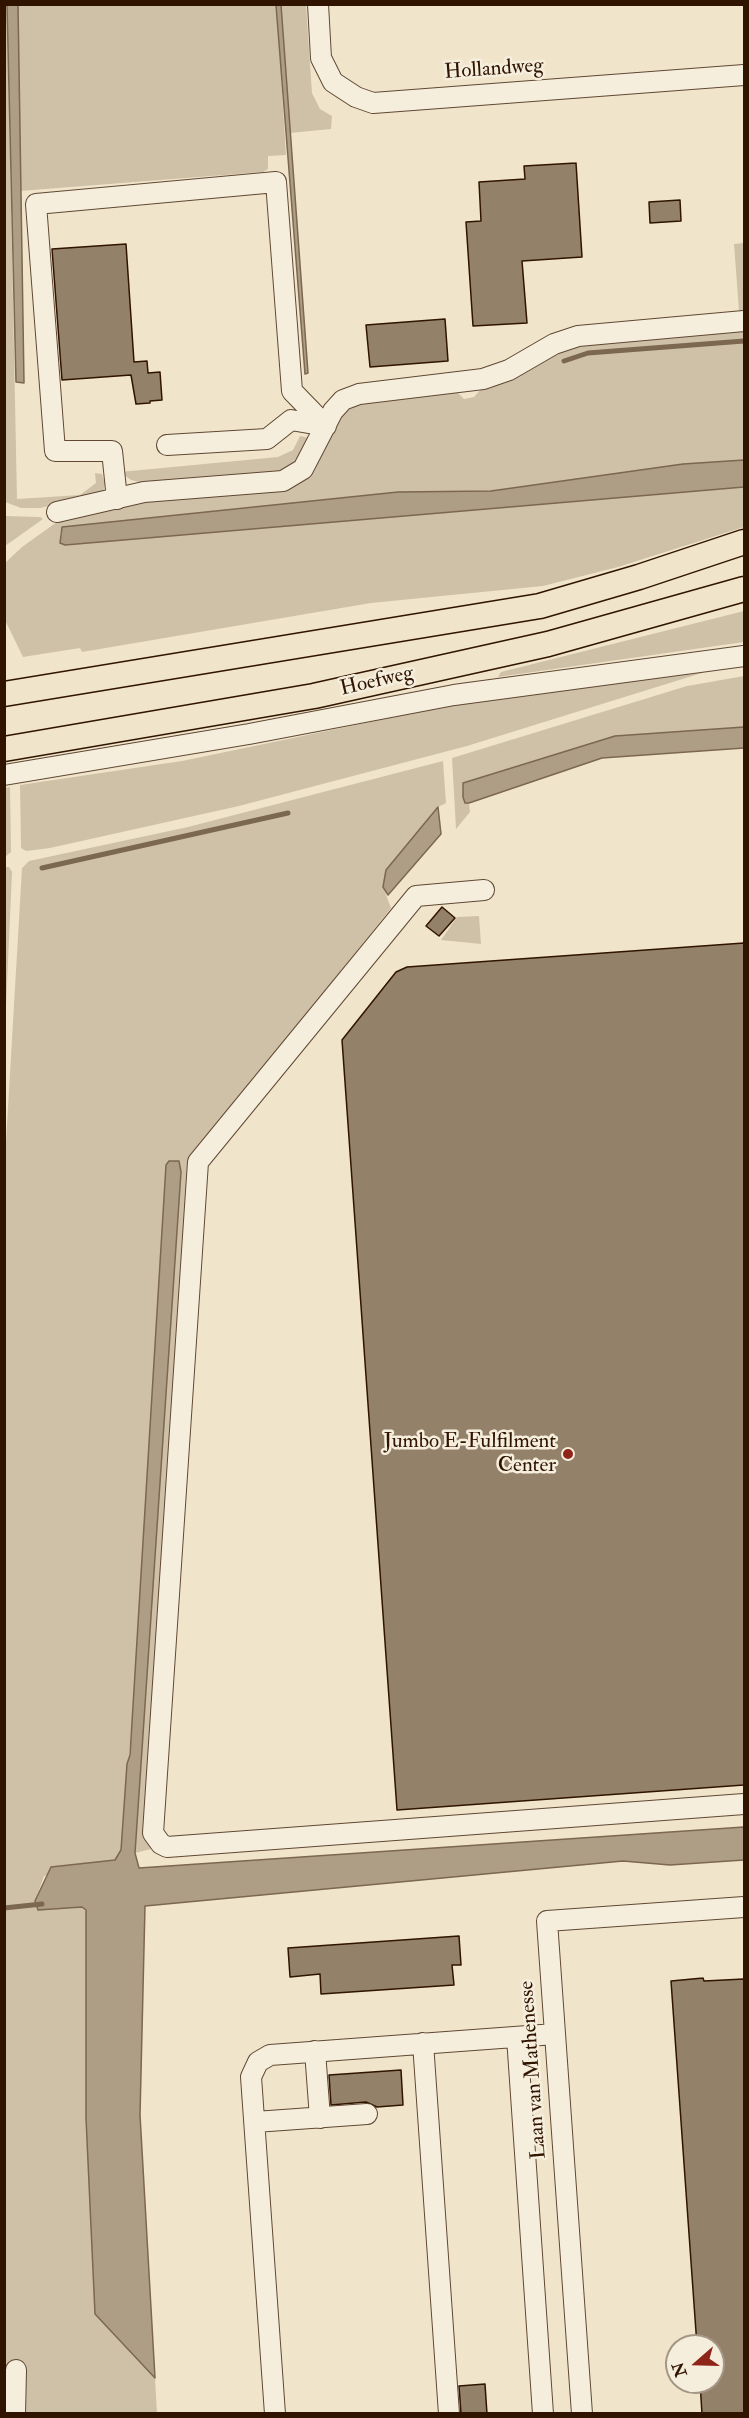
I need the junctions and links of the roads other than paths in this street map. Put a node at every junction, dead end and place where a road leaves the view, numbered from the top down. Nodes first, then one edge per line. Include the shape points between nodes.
1 (318, 4) edge
2 (744, 75) edge
3 (744, 321) edge
4 (326, 426) junction
5 (167, 446) dead end
6 (117, 499) junction
7 (57, 512) dead end
8 (744, 542) edge
9 (744, 589) edge
10 (744, 656) edge
11 (4, 694) edge
12 (4, 749) edge
13 (4, 775) edge
14 (484, 890) dead end
15 (744, 1804) edge
16 (744, 1907) edge
17 (555, 2034) junction
18 (518, 2037) junction
19 (423, 2043) junction
20 (315, 2051) junction
21 (367, 2114) dead end
22 (320, 2118) junction
23 (255, 2122) junction
24 (16, 2370) dead end
25 (15, 2414) edge
26 (274, 2414) edge
27 (449, 2414) edge
28 (543, 2414) edge
29 (582, 2414) edge

1 - 2 street, Hollandweg via 321,57 333,82 373,103
3 - 4 street via 578,336 483,379 359,394 343,400
4 - 5 street via 291,420 267,439
4 - 6 street via 303,469 284,481 144,492
4 - 6 street via 292,391 276,182 36,204 56,451 112,451
6 - 7 street
8 - 11 main road via 540,606
9 - 12 main road, Hoefweg via 548,644 338,691
10 - 13 street, Hoefweg via 435,698
14 - 15 street via 416,896 198,1162 153,1833 167,1847
16 - 17 street, Laan van Mathenesse via 547,1921
17 - 18 street
17 - 29 street, Laan van Mathenesse
18 - 19 street
18 - 28 street
19 - 20 street
19 - 27 street
20 - 22 street
20 - 23 street via 270,2055 258,2062 251,2077
21 - 22 street
22 - 23 street
23 - 26 street
24 - 25 street

